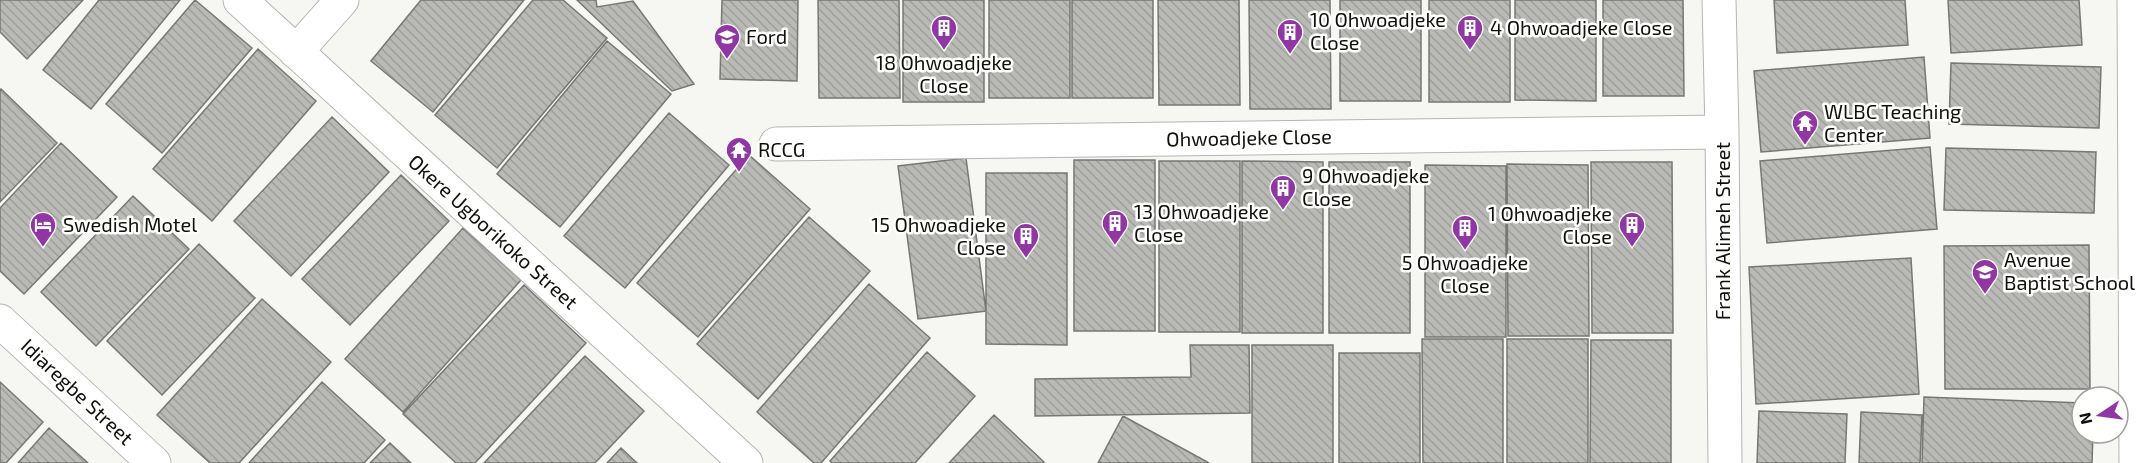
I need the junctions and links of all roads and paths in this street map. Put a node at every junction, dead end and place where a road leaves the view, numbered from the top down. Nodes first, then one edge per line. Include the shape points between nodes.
1 (240, 0) edge
2 (342, 0) edge
3 (1719, 0) edge
4 (2134, 0) edge
5 (296, 52) junction
6 (1722, 132) junction
7 (776, 144) dead end
8 (2142, 230) edge
9 (0, 321) edge
10 (154, 463) edge
11 (746, 463) edge
12 (1725, 463) edge
13 (2136, 463) edge

1 - 5 street, Okere Ugborikoko Street
2 - 5 street
3 - 6 street, Frank Alimeh Street
4 - 8 street
5 - 11 street, Okere Ugborikoko Street
6 - 7 street, Ohwoadjeke Close
6 - 12 street, Frank Alimeh Street
8 - 13 street
9 - 10 street, Idiaregbe Street

